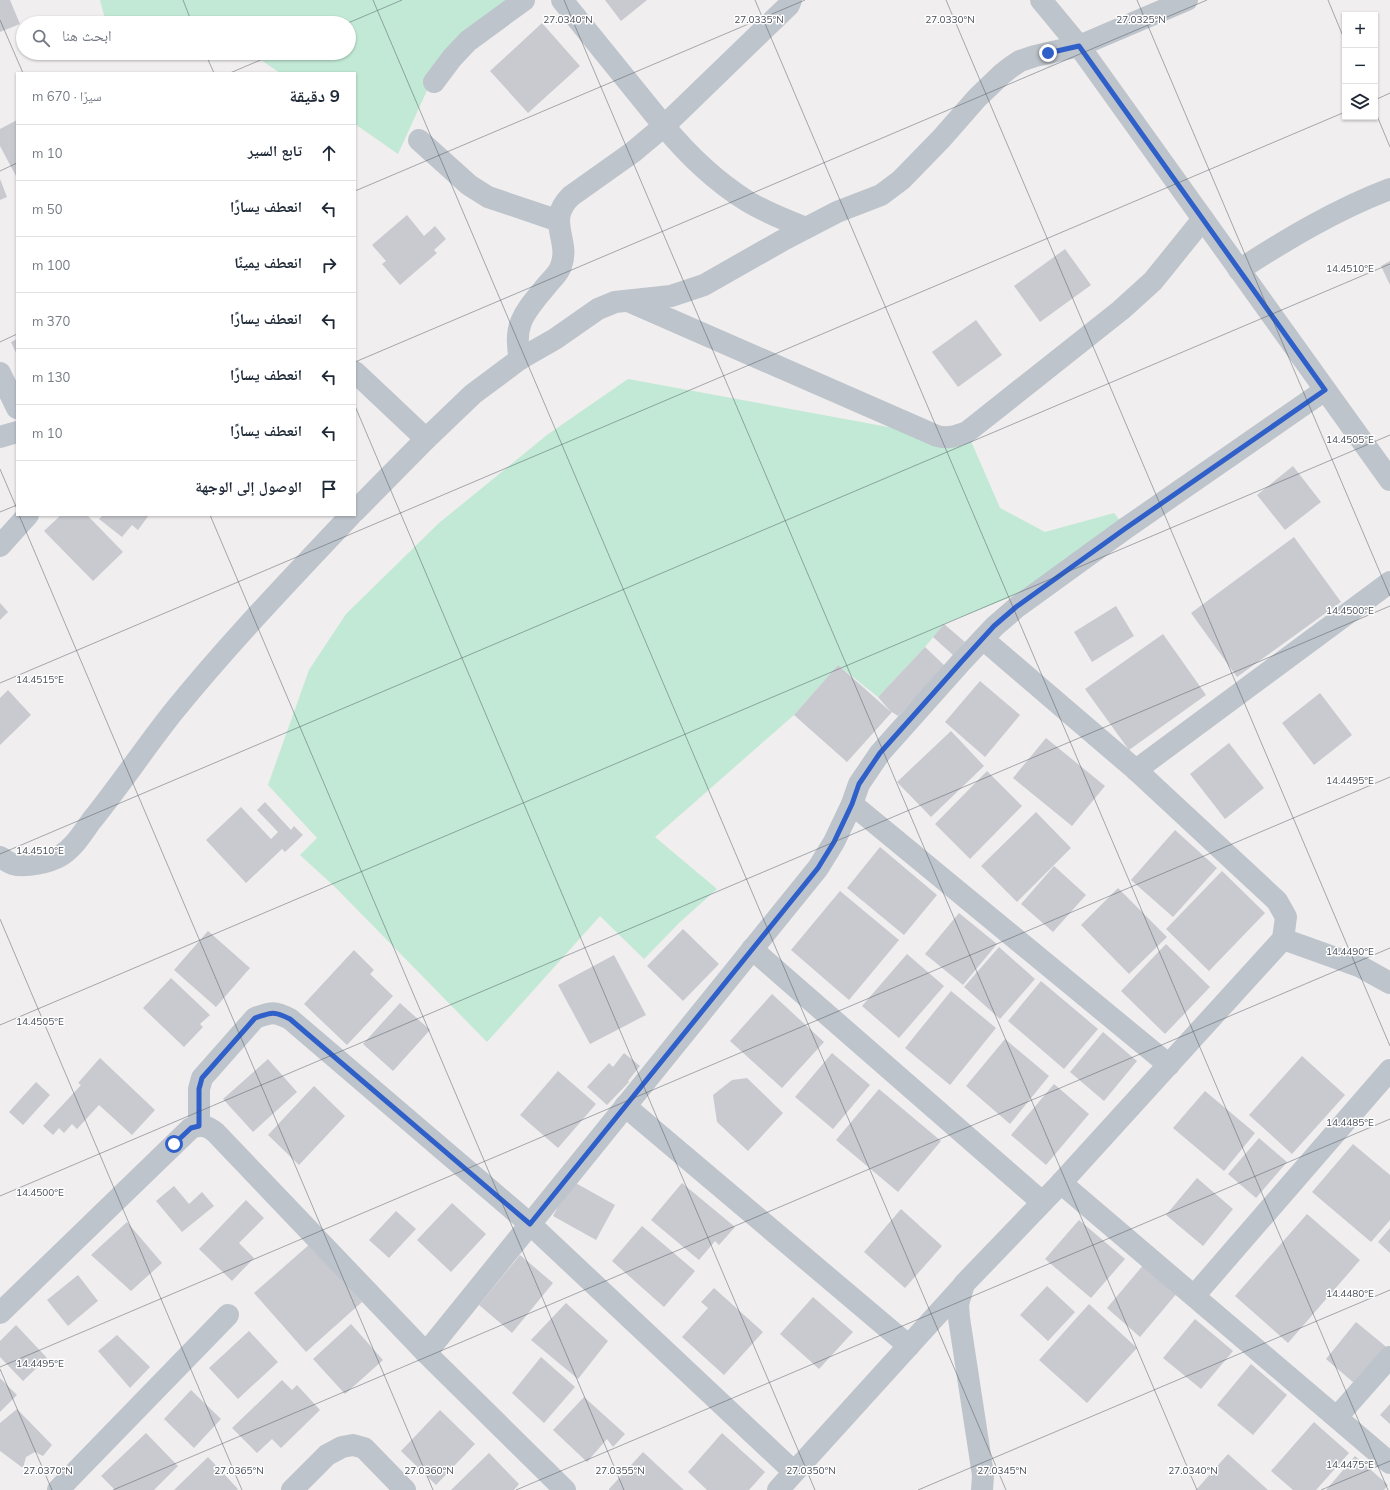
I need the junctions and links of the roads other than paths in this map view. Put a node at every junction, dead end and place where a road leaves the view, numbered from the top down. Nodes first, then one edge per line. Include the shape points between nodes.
1 (524, 0) edge
2 (562, 0) edge
3 (791, 0) edge
4 (1041, 0) edge
5 (1187, 0) edge
6 (1079, 46) junction
7 (434, 82) dead end
8 (664, 126) junction
9 (419, 140) dead end
10 (1390, 189) edge
11 (1203, 219) junction
12 (559, 221) junction
13 (806, 228) junction
14 (1240, 270) junction
15 (627, 300) junction
16 (520, 359) junction
17 (0, 373) edge
18 (356, 373) edge
19 (1325, 390) junction
20 (16, 406) edge
21 (16, 432) edge
22 (0, 437) edge
23 (426, 438) junction
24 (1390, 480) edge
25 (356, 510) edge
26 (27, 516) edge
27 (350, 516) edge
28 (0, 546) edge
29 (1390, 582) edge
30 (983, 639) junction
31 (1136, 770) junction
32 (852, 804) junction
33 (0, 857) edge
34 (1283, 939) junction
35 (752, 949) junction
36 (1390, 983) edge
37 (1169, 1065) junction
38 (1390, 1070) edge
39 (625, 1106) junction
40 (199, 1126) junction
41 (1061, 1182) junction
42 (1042, 1202) junction
43 (530, 1224) junction
44 (964, 1284) junction
45 (1194, 1296) junction
46 (0, 1313) edge
47 (228, 1315) dead end
48 (909, 1346) junction
49 (426, 1353) junction
50 (1390, 1357) edge
51 (1337, 1417) junction
52 (1390, 1463) edge
53 (794, 1472) junction
54 (562, 1489) edge
55 (58, 1490) edge
56 (292, 1490) edge
57 (405, 1490) edge
58 (778, 1490) edge
59 (982, 1490) edge

1 - 7 street via 468,41
2 - 8 street
3 - 8 street
4 - 6 street
5 - 6 street
6 - 11 street
6 - 13 street via 1035,56 1011,67 987,88 924,158 896,184 881,195 837,212
8 - 12 street via 633,152 571,196 560,211
8 - 13 street via 679,144 724,185 774,215
9 - 12 street via 469,185 483,194 499,202
10 - 14 street via 1323,220
11 - 14 street
11 - 15 street via 1153,280 1121,310 967,432 945,438
12 - 16 street via 563,257 561,266 520,322 517,347
13 - 15 street via 704,285 671,296
14 - 19 street
15 - 16 street via 598,309 555,339
16 - 23 street via 474,394
17 - 20 street
18 - 23 street
19 - 24 street
19 - 30 street via 1022,602
21 - 22 street
23 - 25 street
26 - 28 street
27 - 33 street via 251,622 175,710 73,844 60,856 38,864 13,864
29 - 31 street
30 - 31 street
30 - 32 street via 880,753 859,784
31 - 34 street via 1277,901 1286,917
32 - 35 street via 818,868
32 - 37 street
34 - 36 street via 1361,967
34 - 37 street
35 - 39 street
35 - 42 street
37 - 41 street
38 - 45 street
39 - 43 street
39 - 48 street
40 - 43 street via 199,1089 202,1078 255,1018 278,1013 290,1019
40 - 46 street via 191,1128
40 - 49 street via 216,1133
41 - 42 street
41 - 45 street
42 - 44 street
43 - 49 street
43 - 53 street
44 - 48 street
44 - 59 street via 958,1304 959,1318 983,1475
45 - 51 street
47 - 55 street
48 - 53 street
49 - 54 street
50 - 51 street
51 - 52 street
53 - 58 street
56 - 57 street via 326,1455 342,1446 353,1445 364,1448

